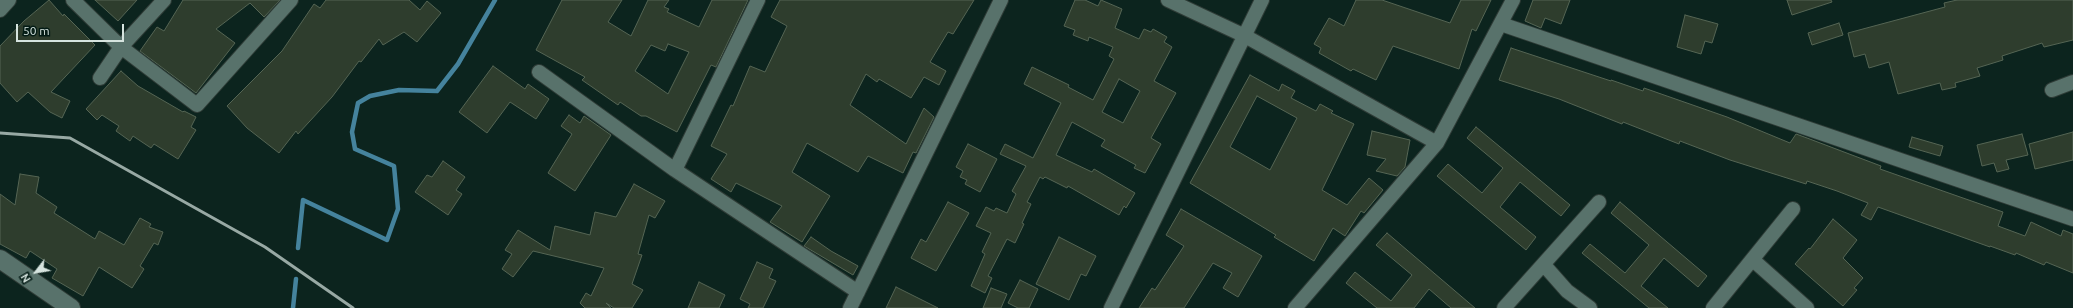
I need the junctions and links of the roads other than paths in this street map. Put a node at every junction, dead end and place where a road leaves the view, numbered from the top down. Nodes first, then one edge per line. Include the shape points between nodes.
1 (9, 0) edge
2 (73, 0) edge
3 (164, 0) edge
4 (291, 0) edge
5 (758, 0) edge
6 (1002, 0) edge
7 (1168, 0) edge
8 (1262, 0) edge
9 (1513, 0) edge
10 (0, 10) edge
11 (1501, 24) junction
12 (1245, 36) junction
13 (121, 47) junction
14 (539, 72) dead end
15 (100, 78) dead end
16 (2073, 82) edge
17 (2052, 90) dead end
18 (1437, 143) junction
19 (675, 170) junction
20 (1599, 202) dead end
21 (1794, 210) dead end
22 (2073, 219) edge
23 (0, 259) edge
24 (1753, 260) junction
25 (1544, 265) junction
26 (858, 292) junction
27 (71, 308) edge
28 (850, 308) edge
29 (1111, 308) edge
30 (1295, 308) edge
31 (1504, 308) edge
32 (1590, 308) edge
33 (1713, 308) edge
34 (1807, 308) edge

1 - 10 street
2 - 13 street
3 - 13 street
4 - 13 street via 197,105
5 - 19 street
6 - 26 street
7 - 12 street
8 - 12 street
9 - 11 street
11 - 18 street
11 - 22 street
12 - 18 street
12 - 29 street
13 - 15 street
14 - 19 street
16 - 17 street
18 - 30 street
19 - 26 street
20 - 25 street
21 - 24 street
23 - 27 street
24 - 33 street
24 - 34 street
25 - 31 street
25 - 32 street via 1567,291
26 - 28 street

